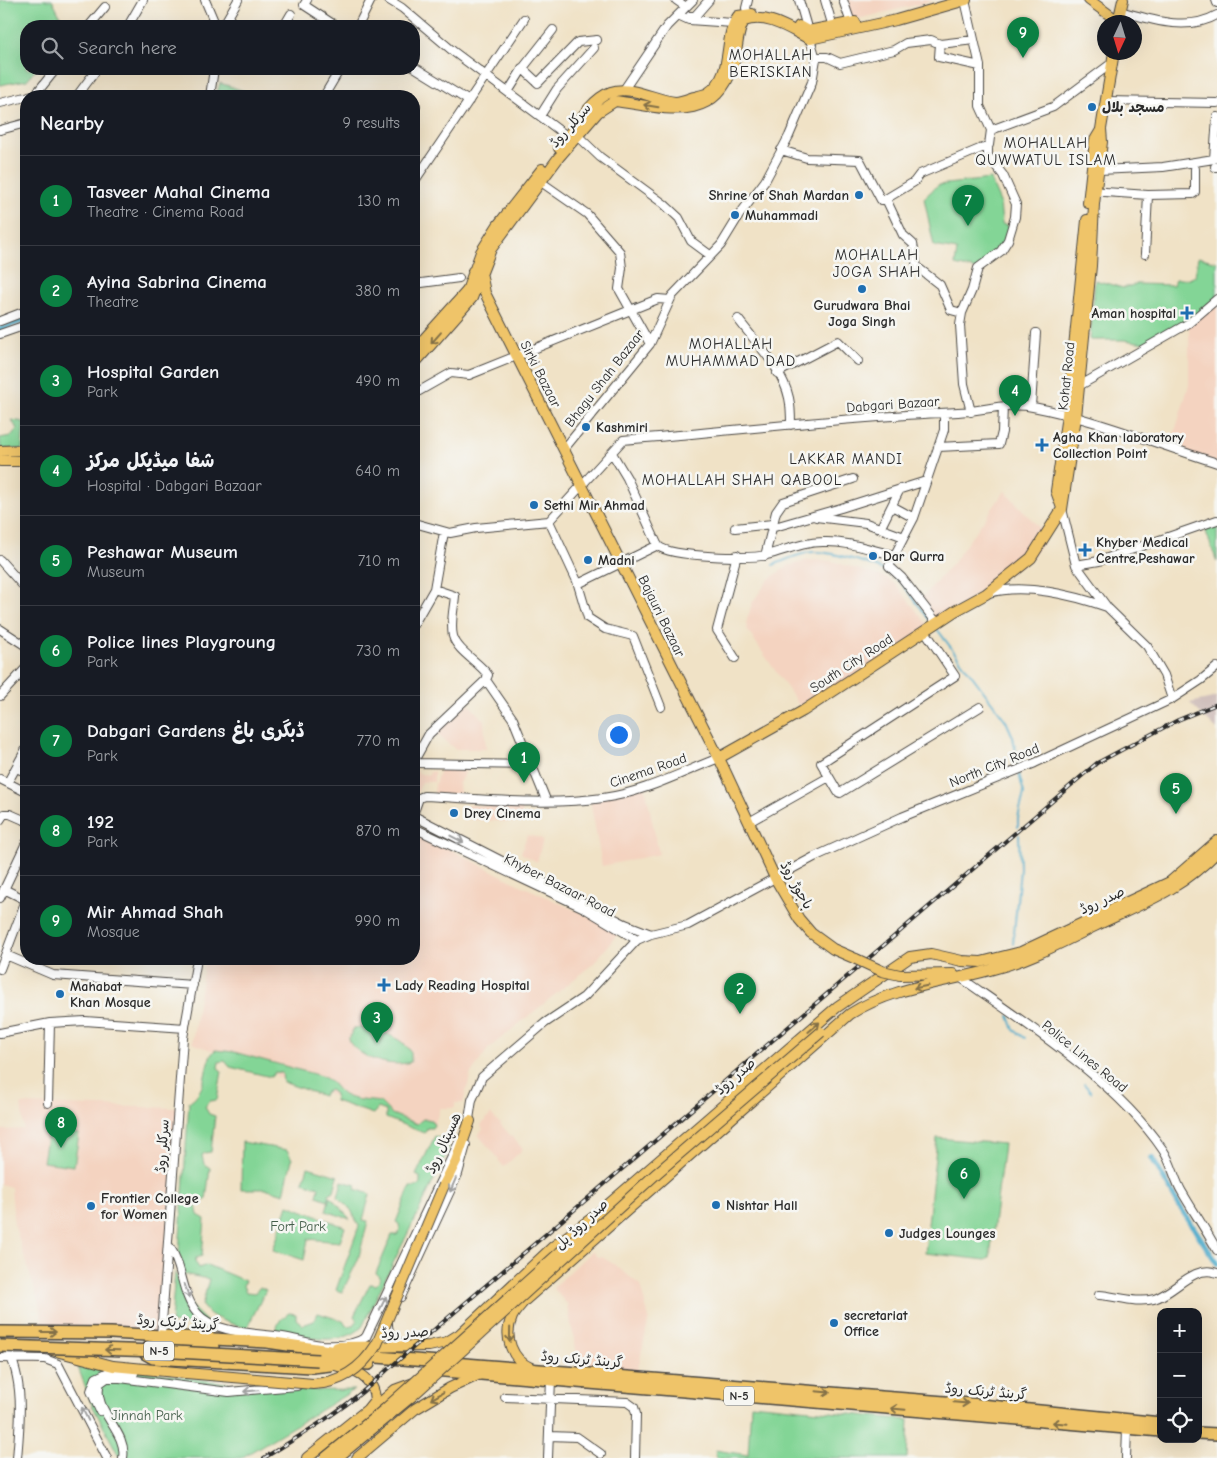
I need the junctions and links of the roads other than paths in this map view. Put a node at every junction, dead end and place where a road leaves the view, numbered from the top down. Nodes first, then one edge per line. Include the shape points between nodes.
1 (143, 0) edge
2 (205, 0) edge
3 (238, 0) edge
4 (307, 0) edge
5 (371, 0) edge
6 (389, 0) edge
7 (408, 0) edge
8 (676, 0) edge
9 (693, 0) edge
10 (710, 0) edge
11 (748, 0) edge
12 (799, 0) edge
13 (825, 0) edge
14 (843, 0) edge
15 (948, 0) edge
16 (965, 0) edge
17 (1088, 0) edge
18 (1098, 0) edge
19 (1123, 0) edge
20 (1216, 0) edge
21 (1217, 4) edge
22 (105, 7) dead end
23 (402, 8) junction
24 (682, 11) junction
25 (291, 14) dead end
26 (1114, 15) edge
27 (1116, 15) edge
28 (1120, 15) edge
29 (1217, 15) edge
30 (749, 16) junction
31 (524, 19) dead end
32 (1142, 19) edge
33 (94, 20) edge
34 (131, 20) edge
35 (213, 20) edge
36 (226, 20) edge
37 (288, 20) edge
38 (327, 20) edge
39 (361, 20) edge
40 (417, 20) edge
41 (420, 23) edge
42 (851, 23) junction
43 (733, 24) junction
44 (833, 27) junction
45 (553, 30) dead end
46 (809, 35) junction
47 (597, 40) dead end
48 (974, 40) junction
49 (940, 44) junction
50 (594, 48) dead end
51 (815, 57) junction
52 (1113, 60) edge
53 (1112, 64) junction
54 (980, 66) junction
55 (522, 68) junction
56 (420, 71) edge
57 (51, 75) edge
58 (92, 75) edge
59 (213, 75) edge
60 (336, 75) edge
61 (486, 76) junction
62 (39, 90) edge
63 (81, 90) edge
64 (211, 90) edge
65 (328, 90) edge
66 (623, 91) junction
67 (508, 92) junction
68 (20, 99) edge
69 (469, 101) junction
70 (1106, 101) junction
71 (0, 103) edge
72 (1217, 103) edge
73 (676, 106) junction
74 (540, 116) junction
75 (1217, 117) edge
76 (20, 125) edge
77 (1217, 126) edge
78 (1101, 129) junction
79 (0, 130) edge
80 (991, 130) junction
81 (573, 136) junction
82 (988, 145) junction
83 (1216, 145) edge
84 (781, 150) junction
85 (1195, 169) dead end
86 (1099, 170) junction
87 (420, 173) edge
88 (541, 182) junction
89 (1093, 191) junction
90 (1148, 195) junction
91 (883, 200) junction
92 (501, 228) junction
93 (1145, 254) dead end
94 (710, 255) junction
95 (477, 271) junction
96 (459, 278) dead end
97 (420, 283) edge
98 (470, 293) junction
99 (1217, 299) edge
100 (670, 300) junction
101 (631, 311) junction
102 (20, 313) edge
103 (962, 313) junction
104 (738, 319) dead end
105 (0, 321) edge
106 (20, 326) edge
107 (1036, 333) dead end
108 (0, 334) edge
109 (420, 344) edge
110 (650, 344) junction
111 (420, 356) edge
112 (517, 357) junction
113 (858, 361) dead end
114 (777, 373) junction
115 (1079, 386) junction
116 (420, 390) edge
117 (1032, 406) junction
118 (1003, 407) junction
119 (971, 412) junction
120 (944, 413) junction
121 (1071, 416) junction
122 (790, 425) junction
123 (938, 447) junction
124 (564, 449) junction
125 (0, 451) edge
126 (612, 453) junction
127 (20, 454) edge
128 (20, 456) edge
129 (0, 461) edge
130 (1217, 463) edge
131 (853, 479) dead end
132 (926, 481) junction
133 (582, 486) junction
134 (900, 489) junction
135 (892, 506) junction
136 (1062, 509) junction
137 (812, 517) junction
138 (914, 518) junction
139 (1217, 520) edge
140 (549, 521) junction
141 (420, 525) edge
142 (772, 526) junction
143 (881, 527) junction
144 (735, 528) dead end
145 (444, 532) junction
146 (904, 537) junction
147 (658, 545) junction
148 (737, 555) junction
149 (894, 555) junction
150 (765, 556) junction
151 (0, 560) edge
152 (621, 564) junction
153 (1076, 565) junction
154 (20, 582) edge
155 (578, 584) junction
156 (434, 590) junction
157 (986, 594) junction
158 (1107, 607) junction
159 (420, 614) edge
160 (937, 623) junction
161 (0, 629) edge
162 (925, 631) junction
163 (20, 642) edge
164 (735, 658) dead end
165 (1217, 667) edge
166 (20, 674) edge
167 (486, 680) junction
168 (0, 696) edge
169 (1172, 699) junction
170 (661, 707) dead end
171 (980, 707) dead end
172 (420, 751) edge
173 (719, 758) junction
174 (20, 760) edge
175 (420, 762) edge
176 (533, 764) junction
177 (16, 768) junction
178 (20, 770) edge
179 (829, 778) junction
180 (4, 781) edge
181 (0, 789) edge
182 (20, 789) edge
183 (420, 798) edge
184 (546, 800) junction
185 (20, 818) edge
186 (420, 819) edge
187 (0, 820) edge
188 (749, 822) junction
189 (420, 831) edge
190 (1217, 841) edge
191 (1217, 852) edge
192 (20, 856) edge
193 (525, 876) junction
194 (775, 878) junction
195 (4, 889) junction
196 (20, 897) edge
197 (0, 898) edge
198 (20, 916) edge
199 (651, 934) junction
200 (637, 940) junction
201 (6, 955) junction
202 (20, 961) edge
203 (984, 962) junction
204 (30, 965) edge
205 (196, 965) edge
206 (0, 969) edge
207 (992, 970) junction
208 (900, 975) junction
209 (961, 978) junction
210 (193, 985) junction
211 (848, 1017) junction
212 (50, 1023) junction
213 (185, 1028) junction
214 (0, 1033) edge
215 (48, 1103) dead end
216 (470, 1121) junction
217 (595, 1216) junction
218 (169, 1246) junction
219 (1217, 1250) edge
220 (1217, 1273) edge
221 (1099, 1294) dead end
222 (0, 1332) edge
223 (161, 1336) junction
224 (289, 1345) junction
225 (322, 1345) junction
226 (428, 1346) junction
227 (407, 1347) junction
228 (3, 1348) edge
229 (45, 1348) junction
230 (0, 1358) edge
231 (12, 1358) junction
232 (325, 1362) junction
233 (442, 1363) junction
234 (348, 1368) junction
235 (534, 1370) junction
236 (480, 1374) junction
237 (551, 1379) junction
238 (257, 1380) junction
239 (415, 1383) junction
240 (693, 1387) junction
241 (411, 1397) junction
242 (505, 1397) dead end
243 (551, 1398) junction
244 (1157, 1423) edge
245 (1202, 1426) edge
246 (1217, 1427) edge
247 (1127, 1428) junction
248 (1157, 1431) edge
249 (1202, 1433) edge
250 (1217, 1434) edge
251 (549, 1436) junction
252 (601, 1454) dead end
253 (17, 1458) edge
254 (107, 1458) edge
255 (123, 1458) edge
256 (307, 1458) edge
257 (316, 1458) edge
258 (325, 1458) edge
259 (337, 1458) edge
260 (351, 1458) edge
261 (357, 1458) edge
262 (548, 1458) edge
263 (635, 1458) edge
264 (1126, 1458) edge

1 - 34 street
2 - 35 street
3 - 36 street
4 - 38 street via 304,5
5 - 39 street
6 - 23 street
7 - 23 street
8 - 24 street
9 - 24 street
10 - 24 street via 695,16
11 - 30 street
12 - 46 street, Bhagu Shah Bazaar
13 - 44 street
14 - 42 street
15 - 42 main road
16 - 46 main road via 896,20
16 - 48 street
17 - 26 main road
18 - 27 main road
19 - 28 main road
20 - 21 street
22 - 33 street
23 - 40 street
24 - 43 street via 689,20
24 - 66 street via 667,26
25 - 37 street
29 - 32 street via 1193,24
30 - 43 main road via 738,16
30 - 46 main road via 780,23
30 - 73 main road, سرکلر روڈ via 740,27 733,66 721,90 704,104
31 - 61 street
41 - 61 street
42 - 44 main road
43 - 73 main road via 727,64 721,79 708,93
44 - 46 main road
45 - 55 street
46 - 51 street, Bhagu Shah Bazaar
47 - 55 street via 578,42 538,83
48 - 49 street
48 - 54 street
49 - 51 street via 931,40 906,43 894,50 840,64 827,57
49 - 54 street via 939,57
50 - 74 street via 557,89
51 - 84 street, Bhagu Shah Bazaar via 807,98
52 - 53 main road, Kohat Road
53 - 70 main road, Kohat Road
53 - 80 street via 1053,107
54 - 80 street via 980,106
55 - 67 street
56 - 69 street
57 - 62 street
58 - 63 street
59 - 64 street
60 - 65 street
61 - 67 street
61 - 69 street
66 - 73 main road
66 - 81 main road via 610,92 594,104
67 - 74 street
68 - 71 street
69 - 87 street
70 - 72 street
70 - 78 main road, Kohat Road
73 -> 81 main road, سرکلر روڈ via 615,101
74 - 81 street
75 - 77 street
76 - 79 street
77 - 83 street
78 - 86 main road, Kohat Road
78 - 89 main road via 1095,140
80 - 82 street
81 - 88 main road, سرکلر روڈ
81 - 92 main road
81 - 94 street via 664,204 679,218 691,241
82 - 91 street via 920,174 914,182
82 - 103 street via 988,156 1004,175 1015,199 1015,217 1001,251 978,268
83 - 86 street via 1214,158 1163,167
84 - 91 street via 807,158 860,160
84 - 94 street, Bhagu Shah Bazaar via 765,181 721,245
85 - 90 street via 1194,194
86 - 89 main road, Kohat Road
88 - 92 main road, سرکلر روڈ
88 - 101 street via 587,214 620,252 619,289
89 - 90 street
89 - 115 main road, Kohat Road
89 - 121 main road
90 - 93 street
91 - 103 street via 903,235 913,244 917,268 940,285 951,310
92 - 95 main road, سرکلر روڈ
94 - 100 street, Bhagu Shah Bazaar
95 - 98 main road, سرکلر روڈ
95 - 112 main road, Sirki Bazaar
96 - 97 street
98 - 109 main road
98 -> 111 main road, سرکلر روڈ
99 - 115 street via 1189,323
100 - 101 street via 658,299
100 - 110 street, Bhagu Shah Bazaar
101 - 110 street
101 - 112 street
102 - 105 street
103 - 119 street via 964,384
104 - 114 street
106 - 108 street
107 - 117 street
110 - 124 street, Bhagu Shah Bazaar
112 - 116 street via 469,376 450,373
112 - 124 main road, Sirki Bazaar
113 - 114 street via 838,341
114 - 122 street via 789,396
115 - 121 main road, Kohat Road
117 - 118 street, Dabgari Bazaar
117 - 121 street, Dabgari Bazaar
118 - 119 street, Dabgari Bazaar
118 - 123 street via 999,444
119 - 120 street, Dabgari Bazaar
120 - 122 street, Dabgari Bazaar
120 - 123 street via 944,430
121 - 130 street, Dabgari Bazaar
121 - 136 main road via 1056,491
122 - 126 street, Dabgari Bazaar via 623,440
123 - 132 street
124 - 133 main road, Sirki Bazaar
125 - 127 main road
126 - 133 street, Dabgari Bazaar
126 - 147 street
128 - 129 main road
131 - 142 street via 783,502
132 - 134 street
132 - 138 street
133 - 140 street, Dabgari Bazaar
133 - 152 main road, Bajauri Bazaar
134 - 135 street
134 - 137 street
135 - 138 street
135 - 143 street
136 - 153 street
136 - 157 main road via 1032,558
137 - 142 street
137 - 143 street
138 - 146 street
139 - 153 street via 1099,561
140 - 145 street
140 - 155 street
141 - 145 street
142 - 144 street
142 - 150 street
143 - 146 street
145 - 156 street
146 - 149 street
147 - 148 street via 682,555
147 - 152 street
148 - 150 street
148 - 164 street via 717,627
149 - 150 street via 826,542
149 - 160 street via 890,568 902,578
151 - 154 street
152 - 155 street
152 - 173 main road, Bajauri Bazaar
153 - 158 street
155 - 170 street via 588,618 604,629 633,636
156 - 159 street
156 - 167 street via 455,596 453,635 456,643 484,669 488,675
157 - 158 street, South City Road via 998,590 1054,593
157 - 160 main road, South City Road
158 - 169 street via 1147,646 1164,675
160 - 162 main road, South City Road
161 - 163 street
162 - 173 main road, South City Road via 803,711
162 - 179 street via 955,676 821,763
165 - 169 street, North City Road
166 - 168 street
167 - 172 street via 429,734
167 - 176 street via 513,719
169 - 194 street, North City Road via 1035,763 844,843
171 - 179 street via 840,793
173 - 184 street, Cinema Road via 629,792 604,798
173 - 188 main road, باجوڑ روڈ
174 - 177 street
175 - 176 street
176 - 184 street
177 - 178 street
177 - 180 street
179 - 188 street
180 - 181 street
180 - 182 street
183 - 184 street, Cinema Road
185 - 187 street via 8,813
186 -> 193 street
188 - 194 main road, باجوڑ روڈ
189 - 193 street, Khyber Bazaar Road
190 - 203 main road, صدر روڈ via 1183,873 1150,893 1032,947
191 - 207 main road, صدر روڈ via 1191,877 1161,896 1032,956
192 - 195 street
193 - 199 street
193 - 200 street, Khyber Bazaar Road
194 - 199 street via 688,925
194 - 208 main road, باجوڑ روڈ, bridge via 811,933 833,949 882,971
195 - 196 street
195 - 197 street
198 - 201 street
199 - 200 street
200 - 216 street, ھسپتال روڈ via 584,996 544,1023 482,1077 472,1100
201 - 202 street
201 - 206 street
203 - 208 main road, باجوڑ روڈ via 973,968
217 -> 203 main road, صدر روڈ via 837,1007 896,966 924,953
204 - 210 street via 53,975
205 - 210 street, سرکلر روڈ
207 - 208 main road, باجوڑ روڈ via 935,976
207 - 209 main road, صدر روڈ
209 -> 211 main road, صدر روڈ via 887,995
209 - 219 street, Police Lines Road via 1093,1075 1131,1110 1163,1150 1183,1194
210 - 213 street, سرکلر روڈ
211 -> 235 main road, صدر روڈ via 524,1301 512,1316 509,1339 519,1362
211 - 241 main road, صدر روڈ پل, bridge via 821,1032 657,1172
212 - 213 street via 93,1021
212 - 214 street
212 - 215 street
213 - 218 street, سرکلر روڈ
225 -> 216 street, ھسپتال روڈ via 354,1343 366,1336
216 -> 227 street via 458,1174 388,1320 388,1330 393,1339
216 - 238 main road, bridge via 377,1344 366,1361 349,1375 322,1384
217 - 226 main road, صدر روڈ via 554,1246 460,1334 447,1342
217 - 239 main road, صدر روڈ پل, bridge via 577,1237
218 - 223 street, سرکلر روڈ
218 -> 225 street, ھسپتال روڈ via 175,1254 188,1297 198,1314 233,1331
220 - 221 street via 1197,1273 1164,1295 1150,1300
222 -> 223 highway, گرینڈ ٹرنک روڈ / N-5
223 - 224 highway, گرینڈ ٹرنک روڈ / N-5
224 - 225 main road, صدر روڈ
224 - 232 highway via 270,1349 154,1345 146,1354 152,1358 312,1368
224 - 233 highway, گرینڈ ٹرنک روڈ / N-5
225 - 227 main road, صدر روڈ
226 - 227 main road, صدر روڈ
226 - 233 main road
228 - 229 highway, گرینڈ ٹرنک روڈ / N-5, bridge
228 - 231 street
232 -> 229 highway, گرینڈ ٹرنک روڈ / N-5, bridge
229 - 238 main road, bridge via 113,1366
230 - 231 street
231 - 253 street via 19,1406
254 -> 231 street via 61,1368 45,1359
232 - 234 main road
232 - 236 highway, گرینڈ ٹرنک روڈ / N-5
233 - 235 highway, گرینڈ ٹرنک روڈ / N-5
234 -> 255 street via 339,1376 326,1380 239,1392 107,1378 100,1383 99,1396 124,1450
234 - 256 main road via 374,1387 374,1403
235 - 240 highway, گرینڈ ٹرنک روڈ / N-5
236 - 237 highway, گرینڈ ٹرنک روڈ / N-5
236 -> 261 main road via 415,1409
237 - 240 highway, گرینڈ ٹرنک روڈ / N-5
237 - 243 street
238 - 255 street, bridge via 240,1382 109,1372 100,1375 93,1382 93,1397
239 - 257 main road via 395,1390
239 - 258 main road, صدر روڈ پل, bridge
240 -> 244 highway, گرینڈ ٹرنک روڈ / N-5 via 970,1404
247 -> 240 highway, گرینڈ ٹرنک روڈ / N-5
241 - 259 main road, صدر روڈ پل, bridge
241 - 260 main road via 404,1412
242 - 243 street
243 - 251 street
243 - 263 street via 631,1404 636,1414
245 - 246 highway
247 - 248 highway, گرینڈ ٹرنک روڈ / N-5
247 - 264 street
249 - 250 highway
251 - 252 street via 576,1437
251 - 262 street

